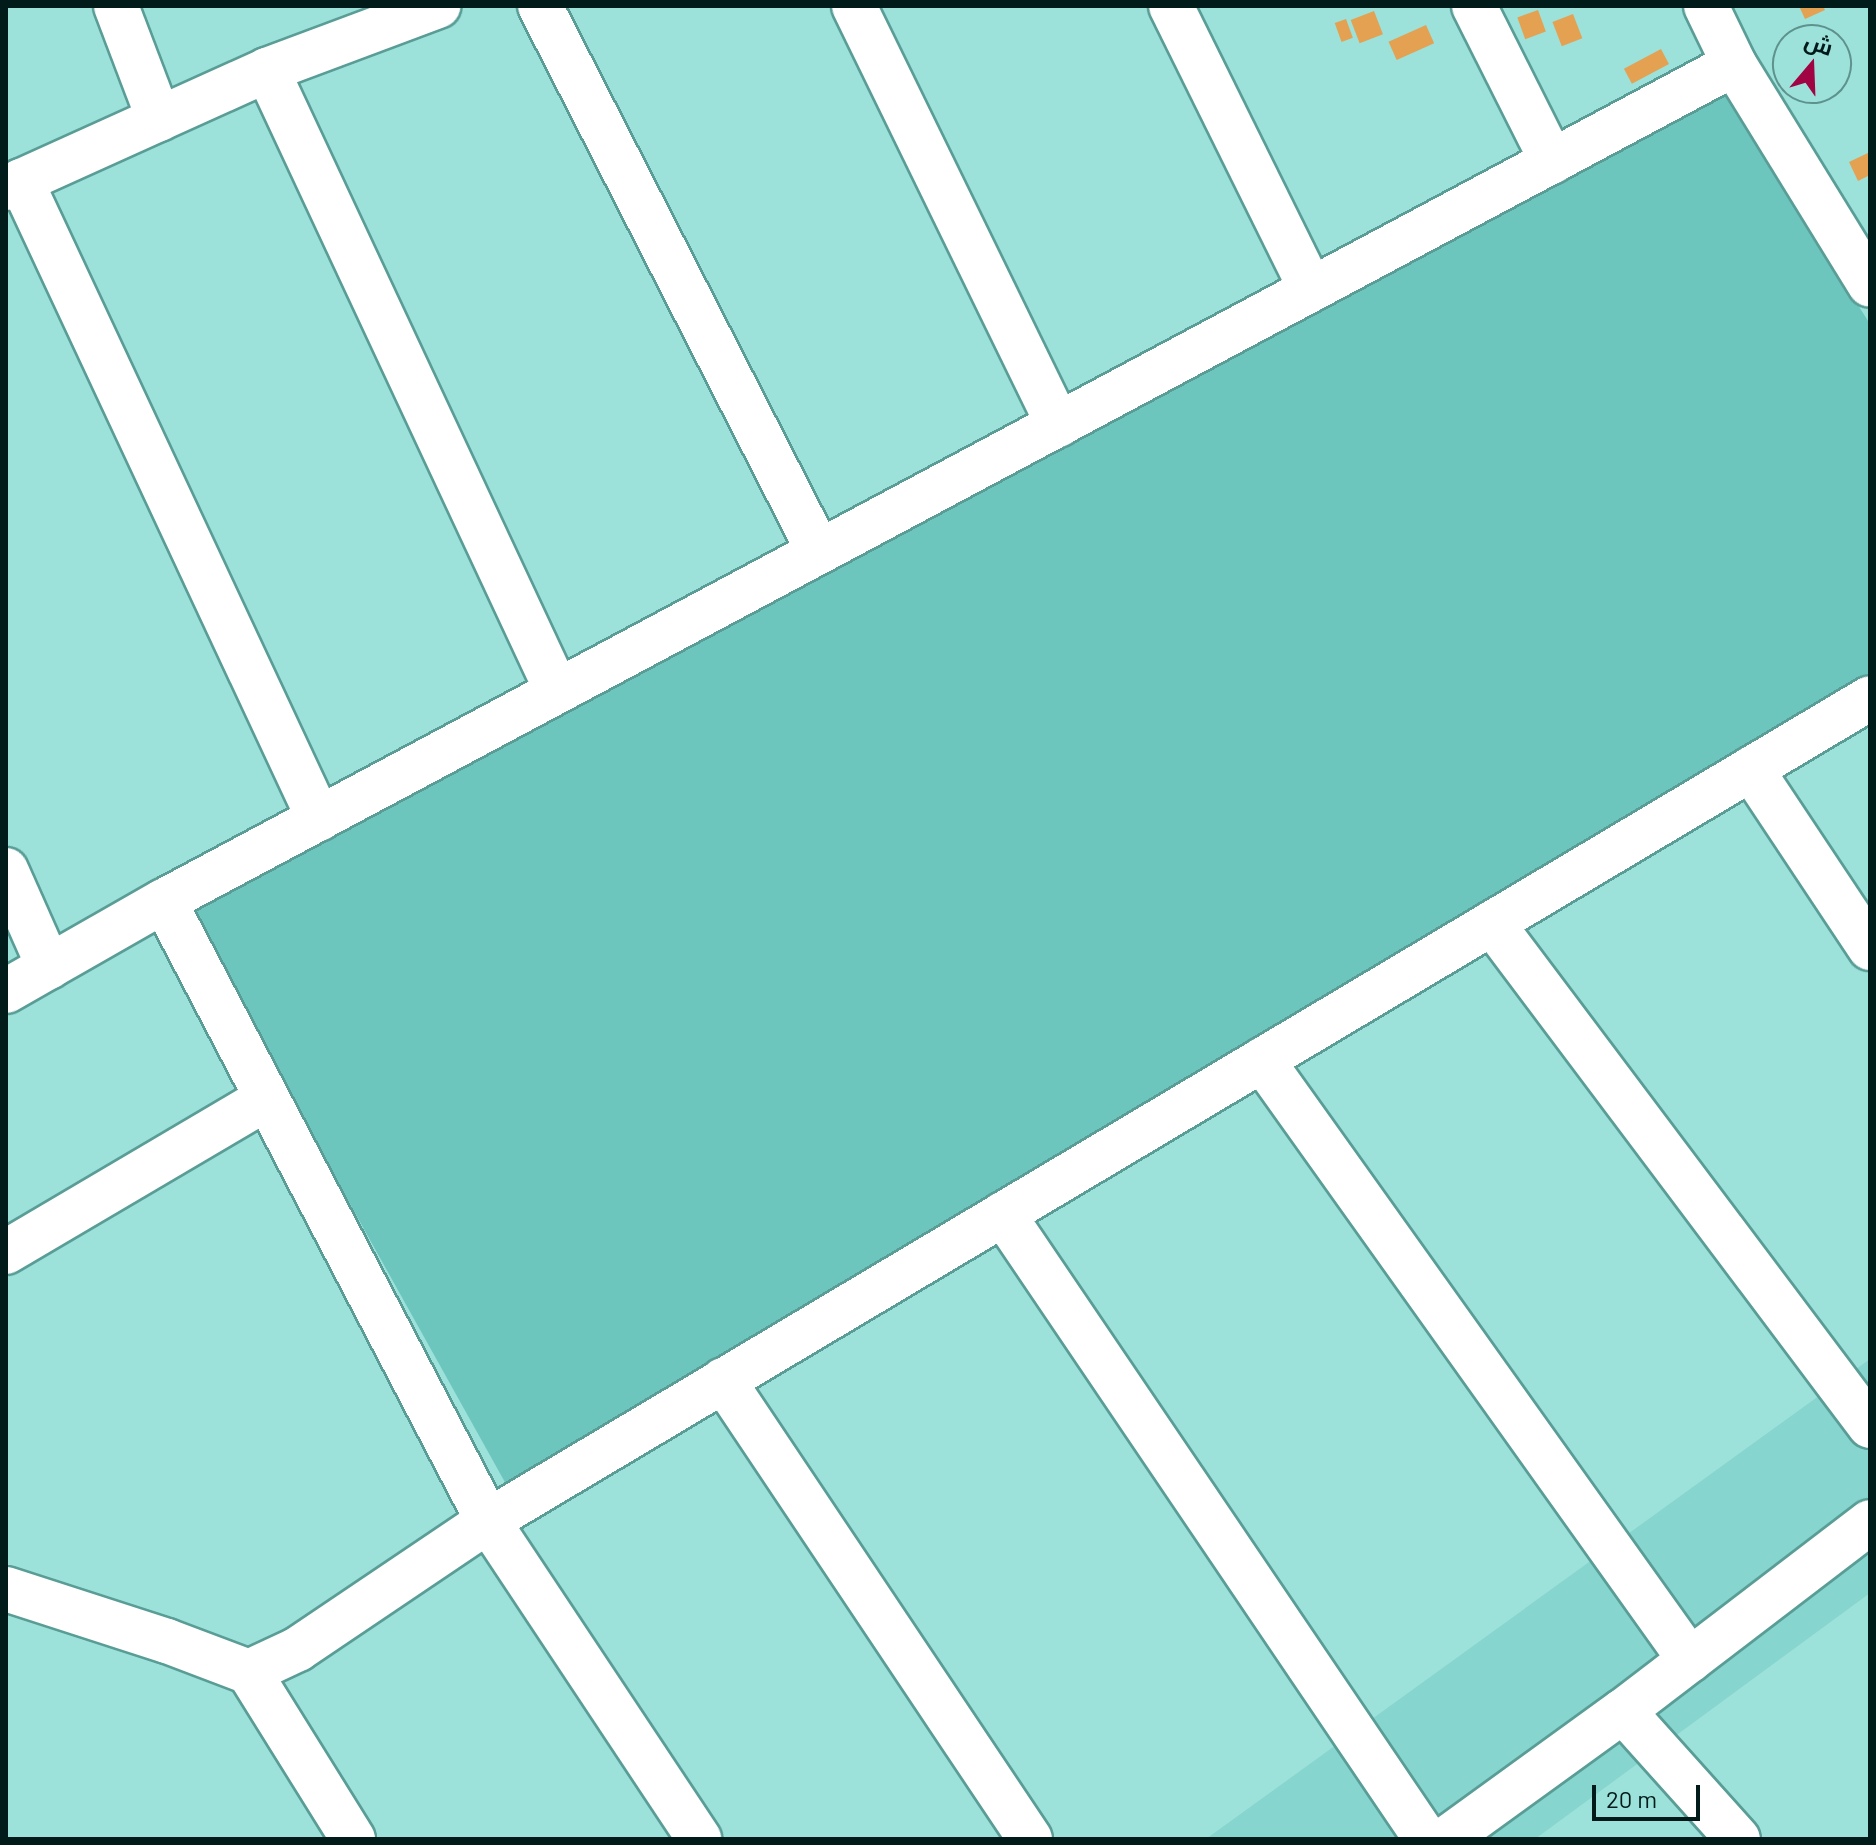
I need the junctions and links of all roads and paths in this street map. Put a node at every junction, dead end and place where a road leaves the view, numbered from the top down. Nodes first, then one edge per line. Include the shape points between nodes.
1 (116, 6) edge
2 (438, 6) edge
3 (540, 6) edge
4 (854, 6) edge
5 (1171, 6) edge
6 (1474, 6) edge
7 (1706, 6) edge
8 (1734, 64) junction
9 (267, 70) junction
10 (159, 119) junction
11 (1552, 161) junction
12 (13, 185) edge
13 (1866, 269) edge
14 (1311, 289) junction
15 (1058, 425) junction
16 (819, 552) junction
17 (557, 691) junction
18 (1870, 698) edge
19 (1751, 769) junction
20 (319, 819) junction
21 (6, 870) edge
22 (164, 901) junction
23 (1492, 923) junction
24 (1870, 948) edge
25 (49, 967) junction
26 (6, 991) edge
27 (1262, 1060) junction
28 (266, 1099) junction
29 (1003, 1214) junction
30 (6, 1252) edge
31 (723, 1380) junction
32 (1870, 1426) edge
33 (488, 1521) junction
34 (1870, 1522) edge
35 (6, 1589) edge
36 (1690, 1660) junction
37 (249, 1672) junction
38 (1623, 1711) junction
39 (353, 1839) edge
40 (699, 1839) edge
41 (1030, 1839) edge
42 (1426, 1839) edge
43 (1446, 1839) edge
44 (1738, 1839) edge

1 - 10 street
2 - 9 street
3 - 16 street
4 - 15 street
5 - 14 street
6 - 11 street
7 - 8 street
8 - 11 street
8 - 13 street
9 - 10 street
9 - 17 street
10 - 12 street
11 - 14 street
12 - 20 street
14 - 15 street
15 - 16 street
16 - 17 street
17 - 20 street
18 - 19 street
19 - 23 street
19 - 24 street
20 - 22 street
21 - 25 street
22 - 25 street
22 - 28 street
23 - 27 street
23 - 32 street
25 - 26 street
27 - 29 street
27 - 36 street
28 - 30 street
28 - 33 street
29 - 31 street
29 - 42 street
31 - 33 street
31 - 41 street
33 - 37 street via 298,1649
33 - 40 street
34 - 36 street
35 - 37 street
36 - 38 street
37 - 39 street
38 - 43 street
38 - 44 street

